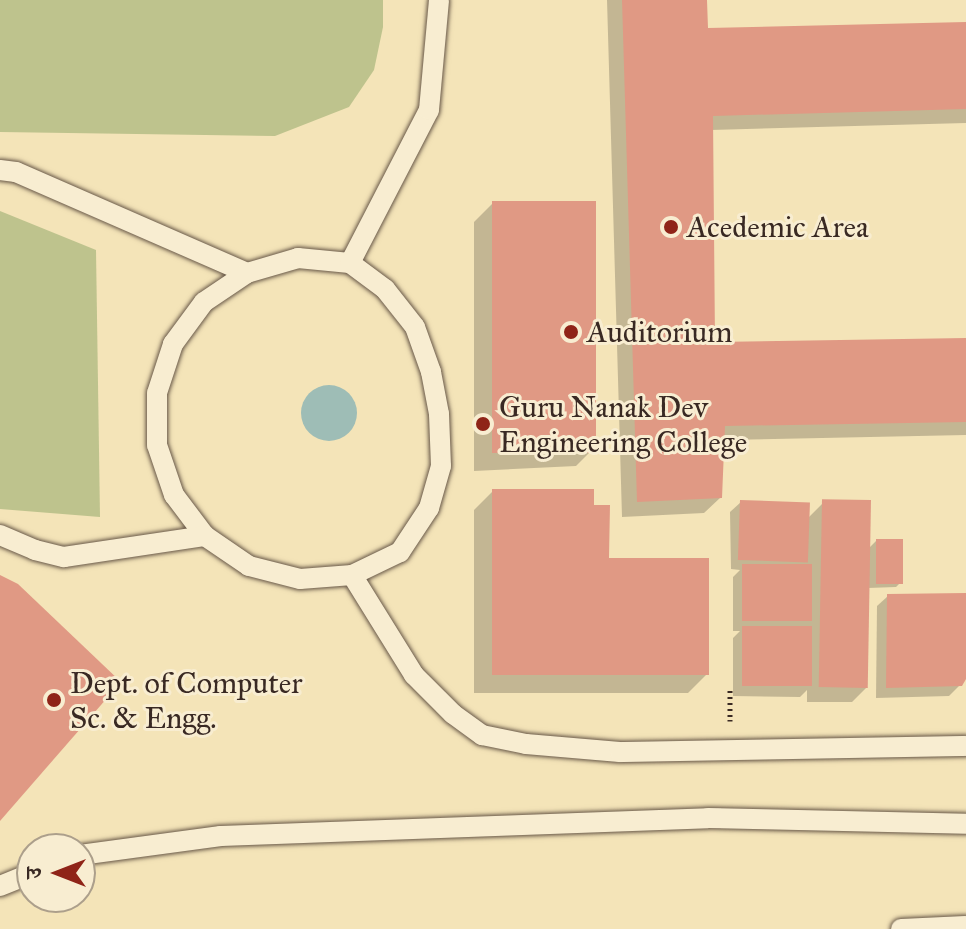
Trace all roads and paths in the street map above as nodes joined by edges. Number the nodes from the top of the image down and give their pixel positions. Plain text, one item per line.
1 (439, 0) edge
2 (0, 170) edge
3 (350, 263) junction
4 (247, 273) junction
5 (0, 535) edge
6 (205, 536) junction
7 (352, 575) junction
8 (966, 746) edge
9 (966, 824) edge
10 (96, 853) edge
11 (966, 926) edge
12 (901, 929) edge

1 - 3 lane
2 - 4 lane
3 - 4 lane
3 - 7 lane
4 - 6 lane
5 - 6 lane
6 - 7 lane
7 - 8 lane
9 - 10 lane
11 - 12 lane

